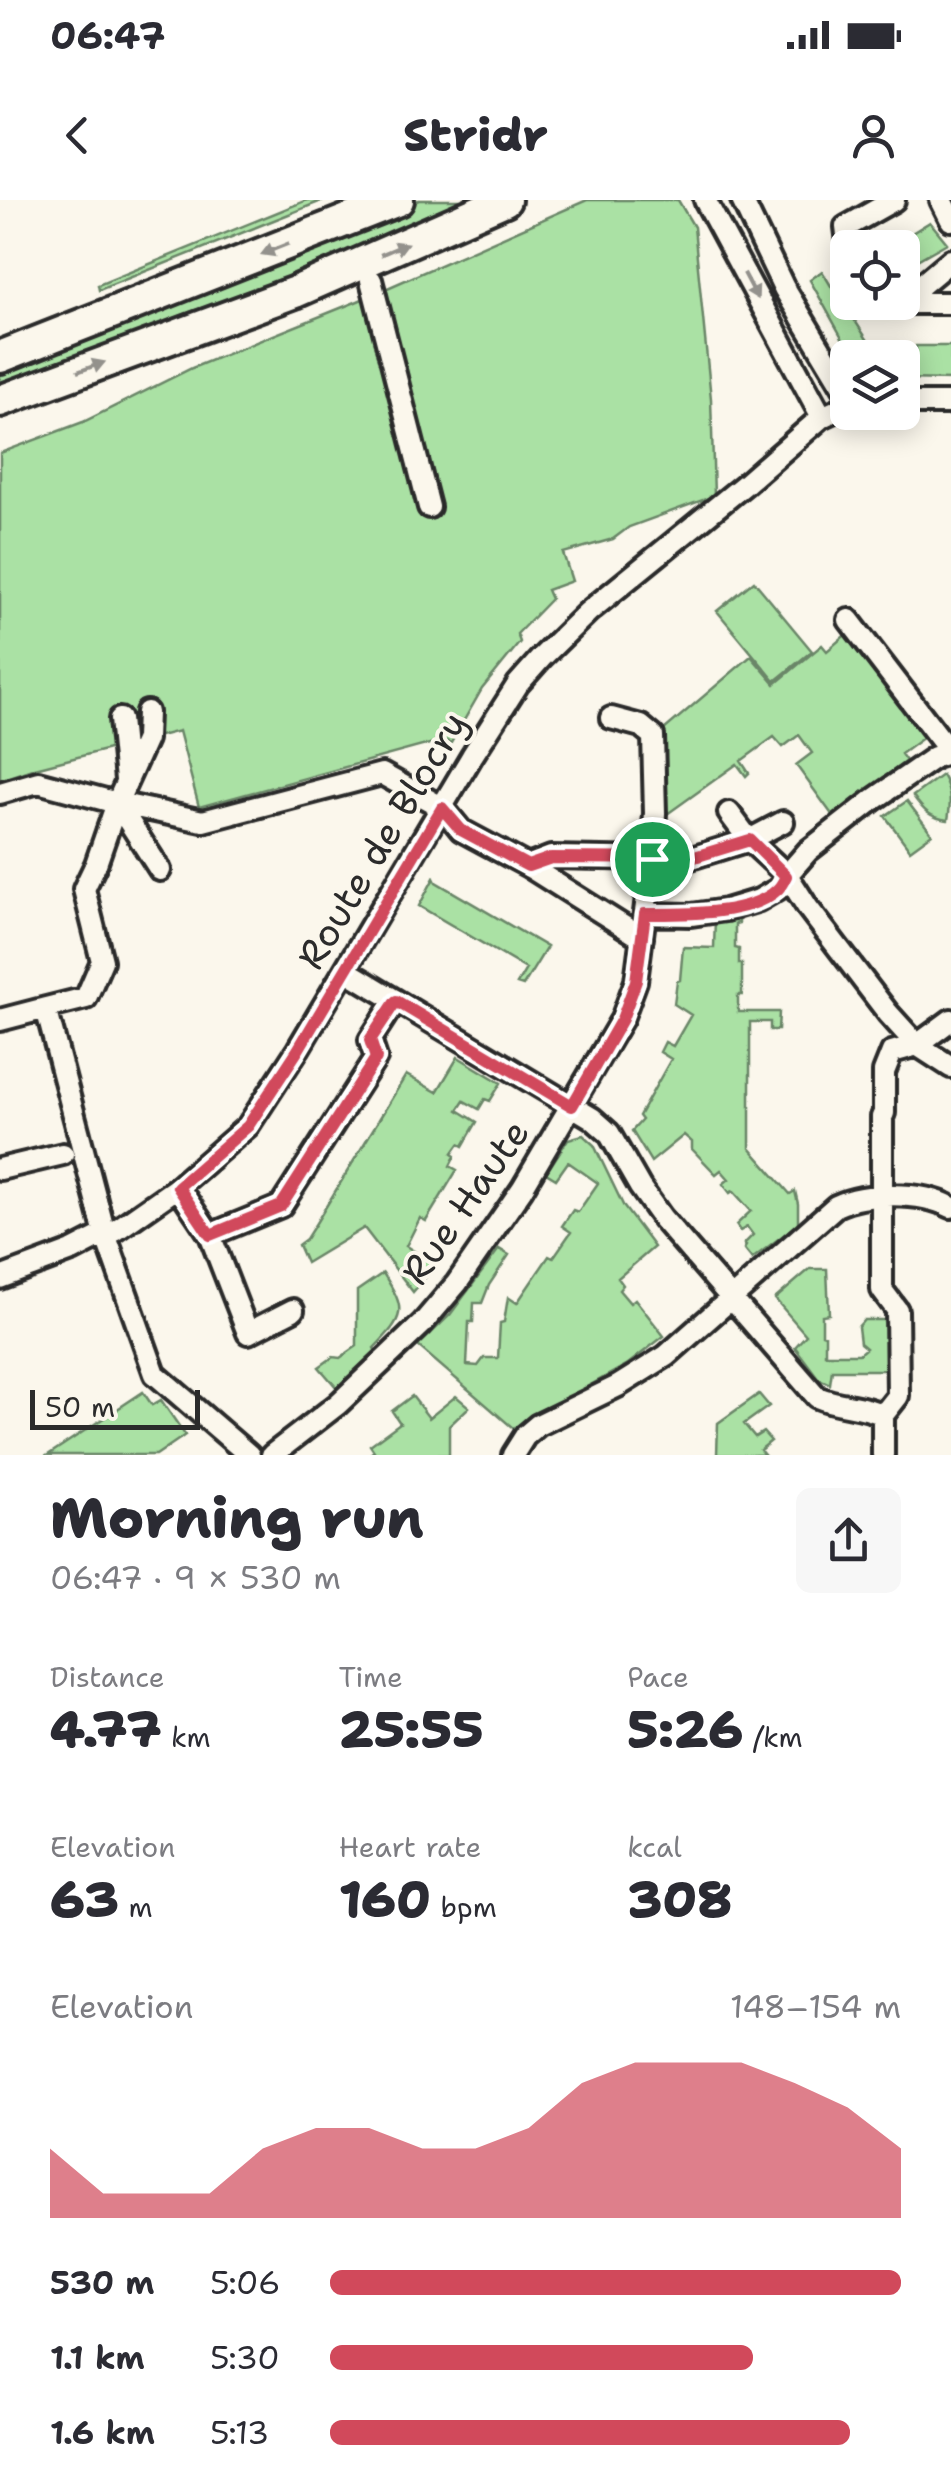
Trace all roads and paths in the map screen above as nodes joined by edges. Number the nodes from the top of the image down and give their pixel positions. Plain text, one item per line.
1 (398, 200) edge
2 (505, 200) edge
3 (705, 200) edge
4 (742, 200) edge
5 (894, 200) edge
6 (941, 200) edge
7 (951, 220) edge
8 (846, 230) edge
9 (951, 260) edge
10 (371, 280) dead end
11 (920, 286) edge
12 (920, 302) edge
13 (951, 303) edge
14 (0, 357) edge
15 (830, 365) edge
16 (0, 401) edge
17 (920, 403) edge
18 (951, 404) edge
19 (830, 413) edge
20 (822, 417) junction
21 (429, 507) dead end
22 (849, 620) dead end
23 (147, 712) dead end
24 (611, 718) dead end
25 (120, 719) dead end
26 (951, 753) edge
27 (126, 782) junction
28 (0, 792) edge
29 (117, 803) junction
30 (442, 808) junction
31 (729, 812) dead end
32 (784, 822) dead end
33 (750, 840) junction
34 (652, 859) junction
35 (528, 866) junction
36 (160, 870) dead end
37 (786, 876) junction
38 (645, 914) junction
39 (642, 938) junction
40 (345, 970) junction
41 (396, 1001) junction
42 (46, 1008) junction
43 (0, 1020) edge
44 (951, 1020) edge
45 (917, 1044) junction
46 (951, 1044) edge
47 (951, 1067) edge
48 (572, 1106) junction
49 (63, 1154) dead end
50 (0, 1170) edge
51 (178, 1187) junction
52 (883, 1196) junction
53 (951, 1207) edge
54 (104, 1234) junction
55 (210, 1235) junction
56 (0, 1278) edge
57 (730, 1297) junction
58 (293, 1310) dead end
59 (883, 1415) junction
60 (249, 1455) edge
61 (272, 1455) edge
62 (513, 1455) edge
63 (883, 1455) edge

1 -> 14 main road
16 -> 2 main road
3 -> 20 street
4 - 15 street
5 - 8 street
6 - 7 street
9 - 11 street
10 - 21 street
12 - 13 street
17 - 18 street
19 - 20 street, Route de Blocry
20 - 30 street, Route de Blocry
22 - 26 street
23 - 27 street
24 - 34 street, Rue Haute
25 - 27 street
26 - 37 street
27 - 29 street
28 - 29 street
29 - 30 street
29 - 36 street
29 - 42 street
30 - 35 street
30 - 40 street, Route de Blocry
31 - 33 street
32 - 33 street
33 - 34 street
33 - 37 street
34 - 35 street
34 - 38 street, Rue Haute
35 - 39 street
37 - 38 street
37 - 45 street
38 - 39 street, Rue Haute
39 - 48 street, Rue Haute
40 - 41 street
40 - 51 street, Route de Blocry
41 - 48 street
41 - 55 street
42 - 43 street
42 - 54 street
44 - 45 street
45 - 46 street
45 - 47 street
45 - 52 street
48 - 57 street
48 - 61 street, Rue Haute
49 - 50 street
51 - 54 street, Route de Blocry
51 - 55 street
52 - 53 street
52 - 57 street
52 - 59 street
54 - 56 street, Route de Blocry
54 - 60 street
55 - 58 street
57 - 59 street
57 - 62 street
59 - 63 street

